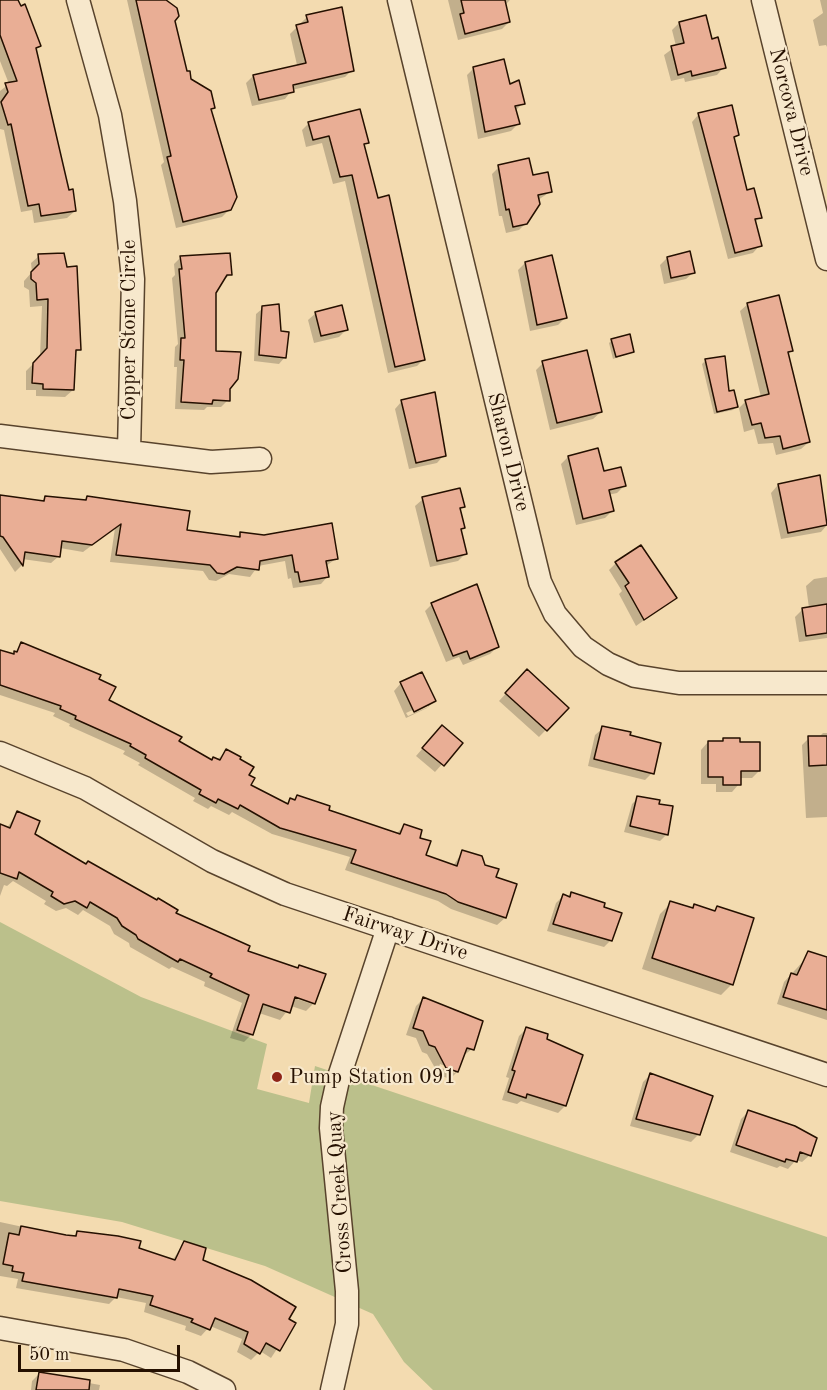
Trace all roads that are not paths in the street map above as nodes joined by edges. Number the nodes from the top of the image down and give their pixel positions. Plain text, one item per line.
1 (78, 0) edge
2 (399, 0) edge
3 (763, 0) edge
4 (827, 259) edge
5 (0, 436) edge
6 (129, 451) junction
7 (260, 459) dead end
8 (827, 683) edge
9 (0, 753) edge
10 (388, 928) junction
11 (827, 1074) edge
12 (0, 1328) edge
13 (224, 1390) edge
14 (332, 1390) edge

1 - 6 street, Copper Stone Circle
2 - 8 street, Sharon Drive
3 - 4 street, Norcova Drive
5 - 6 street, Copper Stone Circle
6 - 7 street, Copper Stone Circle
9 - 10 street, Fairway Drive
10 - 11 street, Fairway Drive
10 - 14 street, Cross Creek Quay
12 - 13 street

